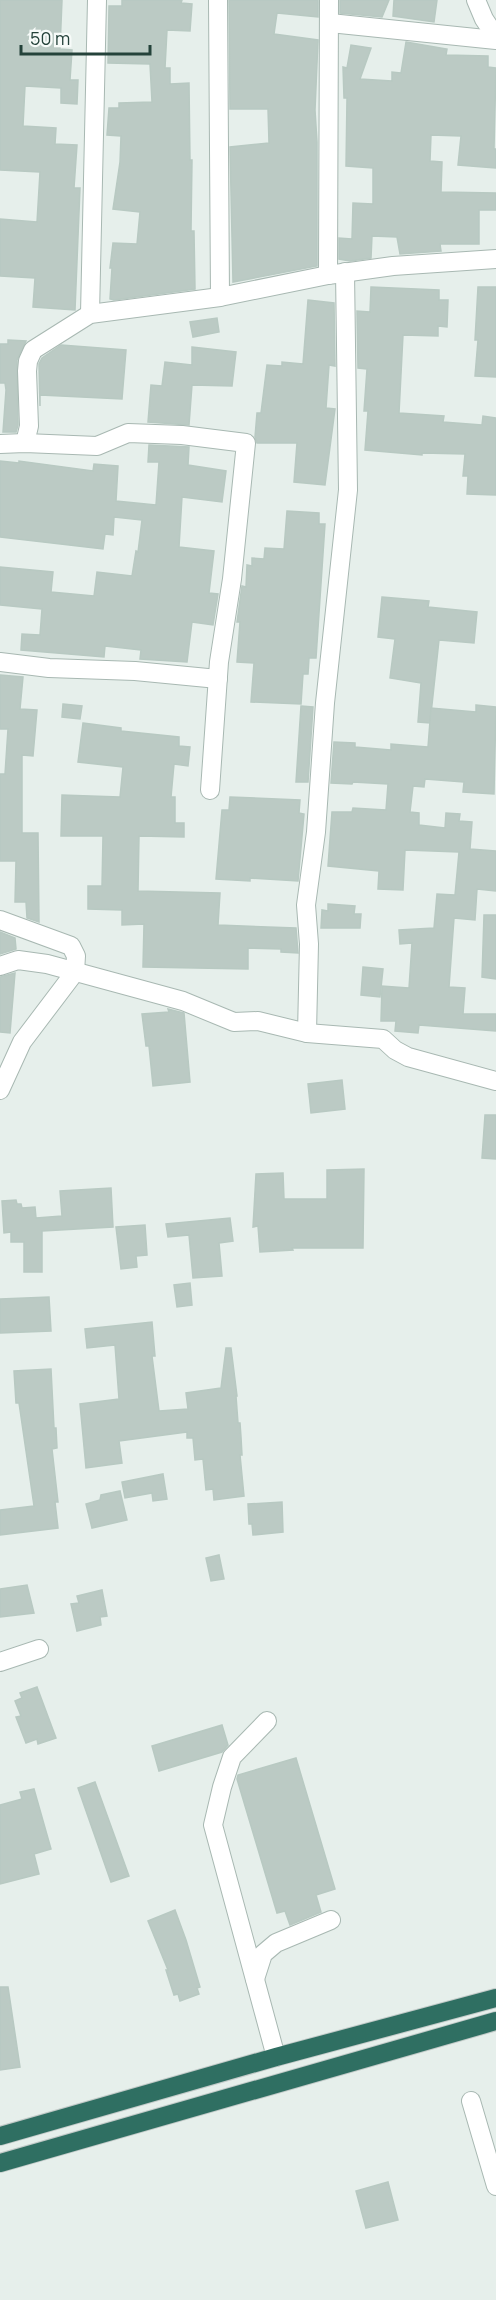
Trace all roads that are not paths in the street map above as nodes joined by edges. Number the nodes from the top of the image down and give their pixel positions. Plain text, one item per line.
1 (97, 0) edge
2 (218, 0) edge
3 (329, 0) edge
4 (476, 0) edge
5 (330, 23) junction
6 (496, 39) edge
7 (496, 260) edge
8 (337, 274) junction
9 (220, 297) junction
10 (90, 314) junction
11 (25, 443) junction
12 (0, 444) edge
13 (0, 662) edge
14 (218, 679) junction
15 (210, 790) dead end
16 (0, 920) edge
17 (0, 966) edge
18 (75, 972) junction
19 (307, 1033) junction
20 (496, 1081) edge
21 (0, 1090) edge
22 (39, 1649) dead end
23 (0, 1662) edge
24 (267, 1721) dead end
25 (331, 1920) dead end
26 (255, 1981) junction
27 (496, 1998) edge
28 (496, 2021) edge
29 (276, 2057) junction
30 (471, 2101) dead end
31 (0, 2136) edge
32 (0, 2163) edge
33 (496, 2186) edge

1 - 10 street
2 - 9 street
3 - 5 street
4 - 6 street
5 - 6 street
5 - 8 street
7 - 8 street
8 - 9 street
8 - 19 street
9 - 10 street
10 - 11 street
11 - 12 street
11 - 14 street
13 - 14 street
14 - 15 street
16 - 18 street
17 - 18 street
18 - 19 street
18 - 21 street
19 - 20 street
22 - 23 street
24 - 26 street
25 - 26 street
26 - 29 street
27 - 29 highway
28 - 32 highway
29 - 31 highway
30 - 33 street

